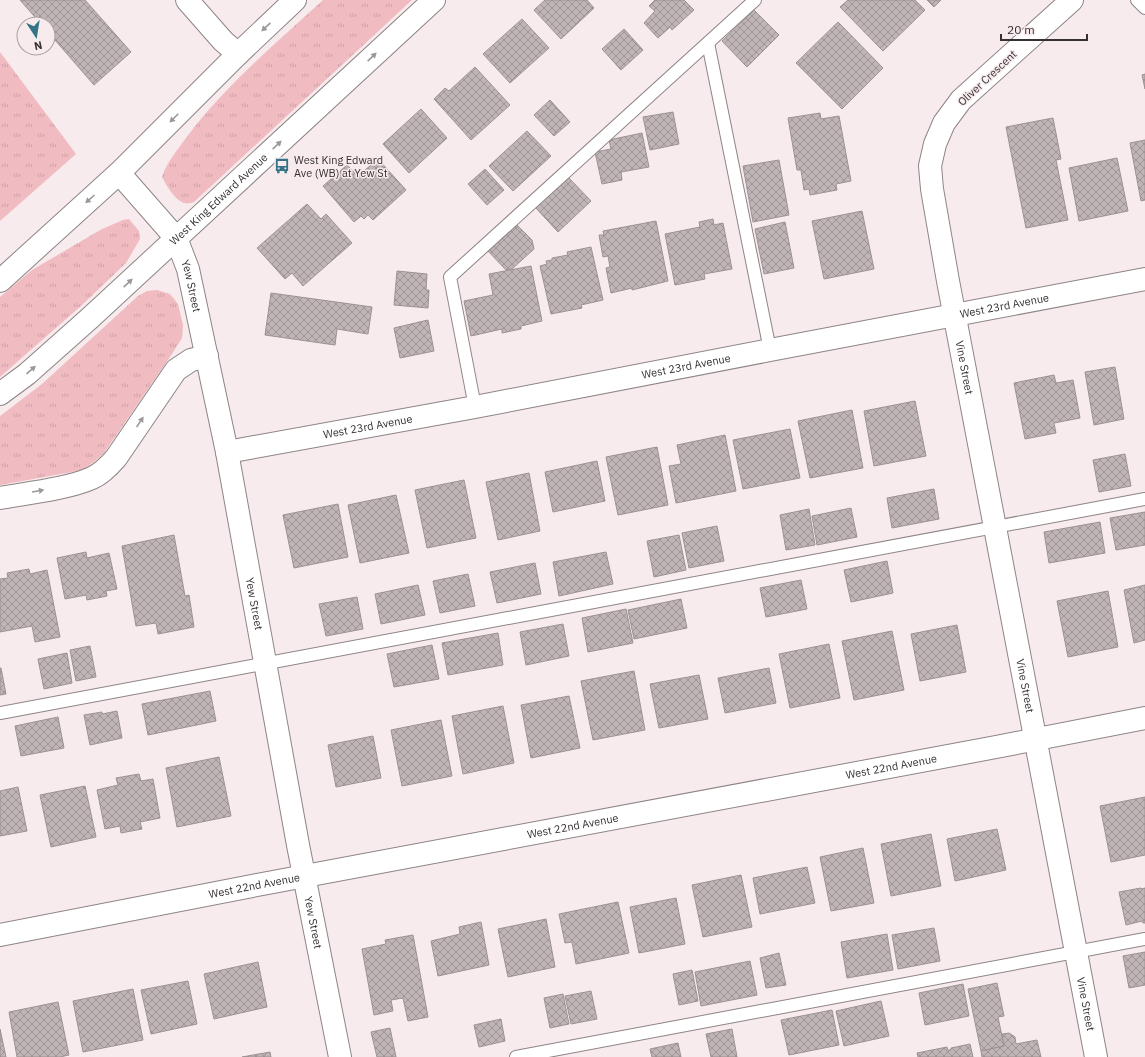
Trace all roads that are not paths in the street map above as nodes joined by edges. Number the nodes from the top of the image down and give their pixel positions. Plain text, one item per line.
1 (188, 0) edge
2 (295, 0) edge
3 (434, 0) edge
4 (755, 0) edge
5 (1072, 0) edge
6 (1137, 0) edge
7 (1145, 8) edge
8 (708, 43) junction
9 (238, 54) junction
10 (119, 173) junction
11 (176, 238) junction
12 (1145, 279) edge
13 (0, 281) edge
14 (955, 315) junction
15 (770, 350) junction
16 (207, 356) junction
17 (0, 394) edge
18 (475, 407) junction
19 (227, 452) junction
20 (0, 498) edge
21 (1145, 499) edge
22 (996, 527) junction
23 (266, 664) junction
24 (0, 713) edge
25 (1145, 718) edge
26 (1036, 739) junction
27 (304, 876) junction
28 (0, 935) edge
29 (1145, 939) edge
30 (1076, 952) junction
31 (340, 1057) edge
32 (516, 1057) edge
33 (1096, 1057) edge

1 - 9 street
2 -> 9 street
11 -> 3 street, West King Edward Avenue
4 - 8 lane
5 - 14 street, Oliver Crescent
6 - 7 lane
8 - 15 lane
8 - 18 lane
9 -> 10 street
10 - 11 street, Yew Street
10 -> 13 street
11 - 16 street, Yew Street
17 -> 11 street, West King Edward Avenue
12 - 14 street, West 23rd Avenue
14 - 15 street, West 23rd Avenue
14 - 22 street, Vine Street
15 - 18 street, West 23rd Avenue
16 - 19 street, Yew Street
20 -> 16 street
18 - 19 street, West 23rd Avenue
19 - 23 street, Yew Street
21 - 22 lane
22 - 23 lane
22 - 26 street, Vine Street
23 - 24 lane
23 - 27 street, Yew Street
25 - 26 street, West 22nd Avenue
26 - 27 street, West 22nd Avenue
26 - 30 street, Vine Street
27 - 28 street, West 22nd Avenue
27 - 31 street, Yew Street
29 - 30 lane
30 - 32 lane
30 - 33 street, Vine Street

